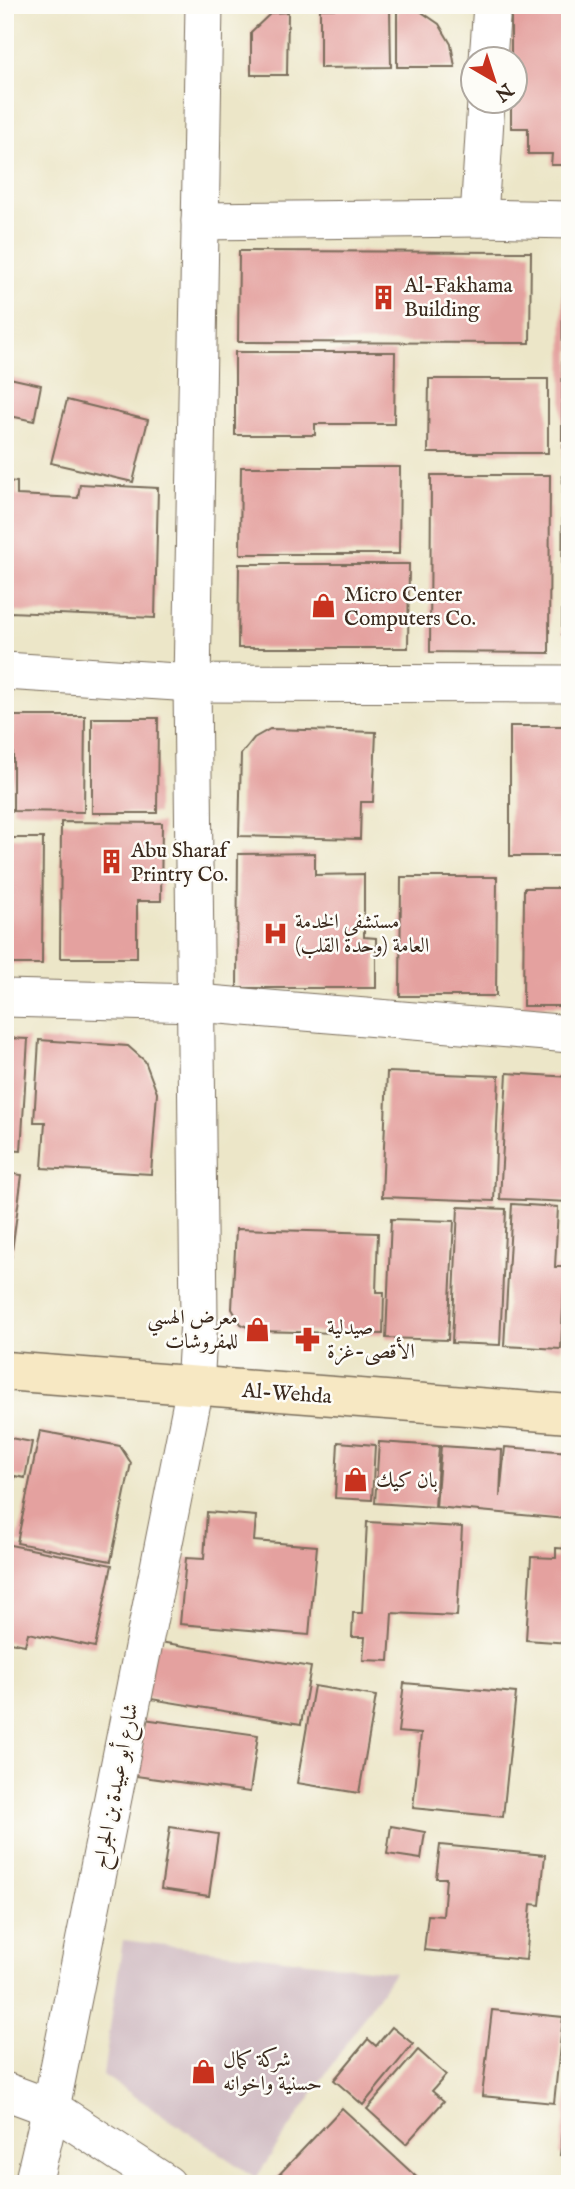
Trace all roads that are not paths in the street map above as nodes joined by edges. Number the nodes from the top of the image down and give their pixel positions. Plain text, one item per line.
1 (204, 5) edge
2 (492, 5) edge
3 (489, 46) edge
4 (485, 116) edge
5 (480, 218) junction
6 (570, 220) edge
7 (200, 221) junction
8 (5, 671) edge
9 (192, 682) junction
10 (570, 684) edge
11 (5, 998) edge
12 (197, 1003) junction
13 (570, 1034) edge
14 (5, 1371) edge
15 (195, 1387) junction
16 (570, 1414) edge
17 (5, 2091) edge
18 (51, 2109) junction
19 (33, 2184) edge
20 (167, 2184) edge

1 - 7 street, شارع أبو عبيدة بن الجراح
2 - 3 street
4 - 5 street
5 - 6 street
5 - 7 street
7 - 9 street, شارع أبو عبيدة بن الجراح
8 - 9 street
9 - 10 street
9 - 12 street, شارع أبو عبيدة بن الجراح
11 - 12 street
12 - 13 street
12 - 15 street, شارع أبو عبيدة بن الجراح
14 - 15 main road, Al-Wehda
15 - 16 main road, Al-Wehda
15 - 18 street, شارع أبو عبيدة بن الجراح
17 - 18 street
18 - 19 street, شارع أبو عبيدة بن الجراح
18 - 20 street

